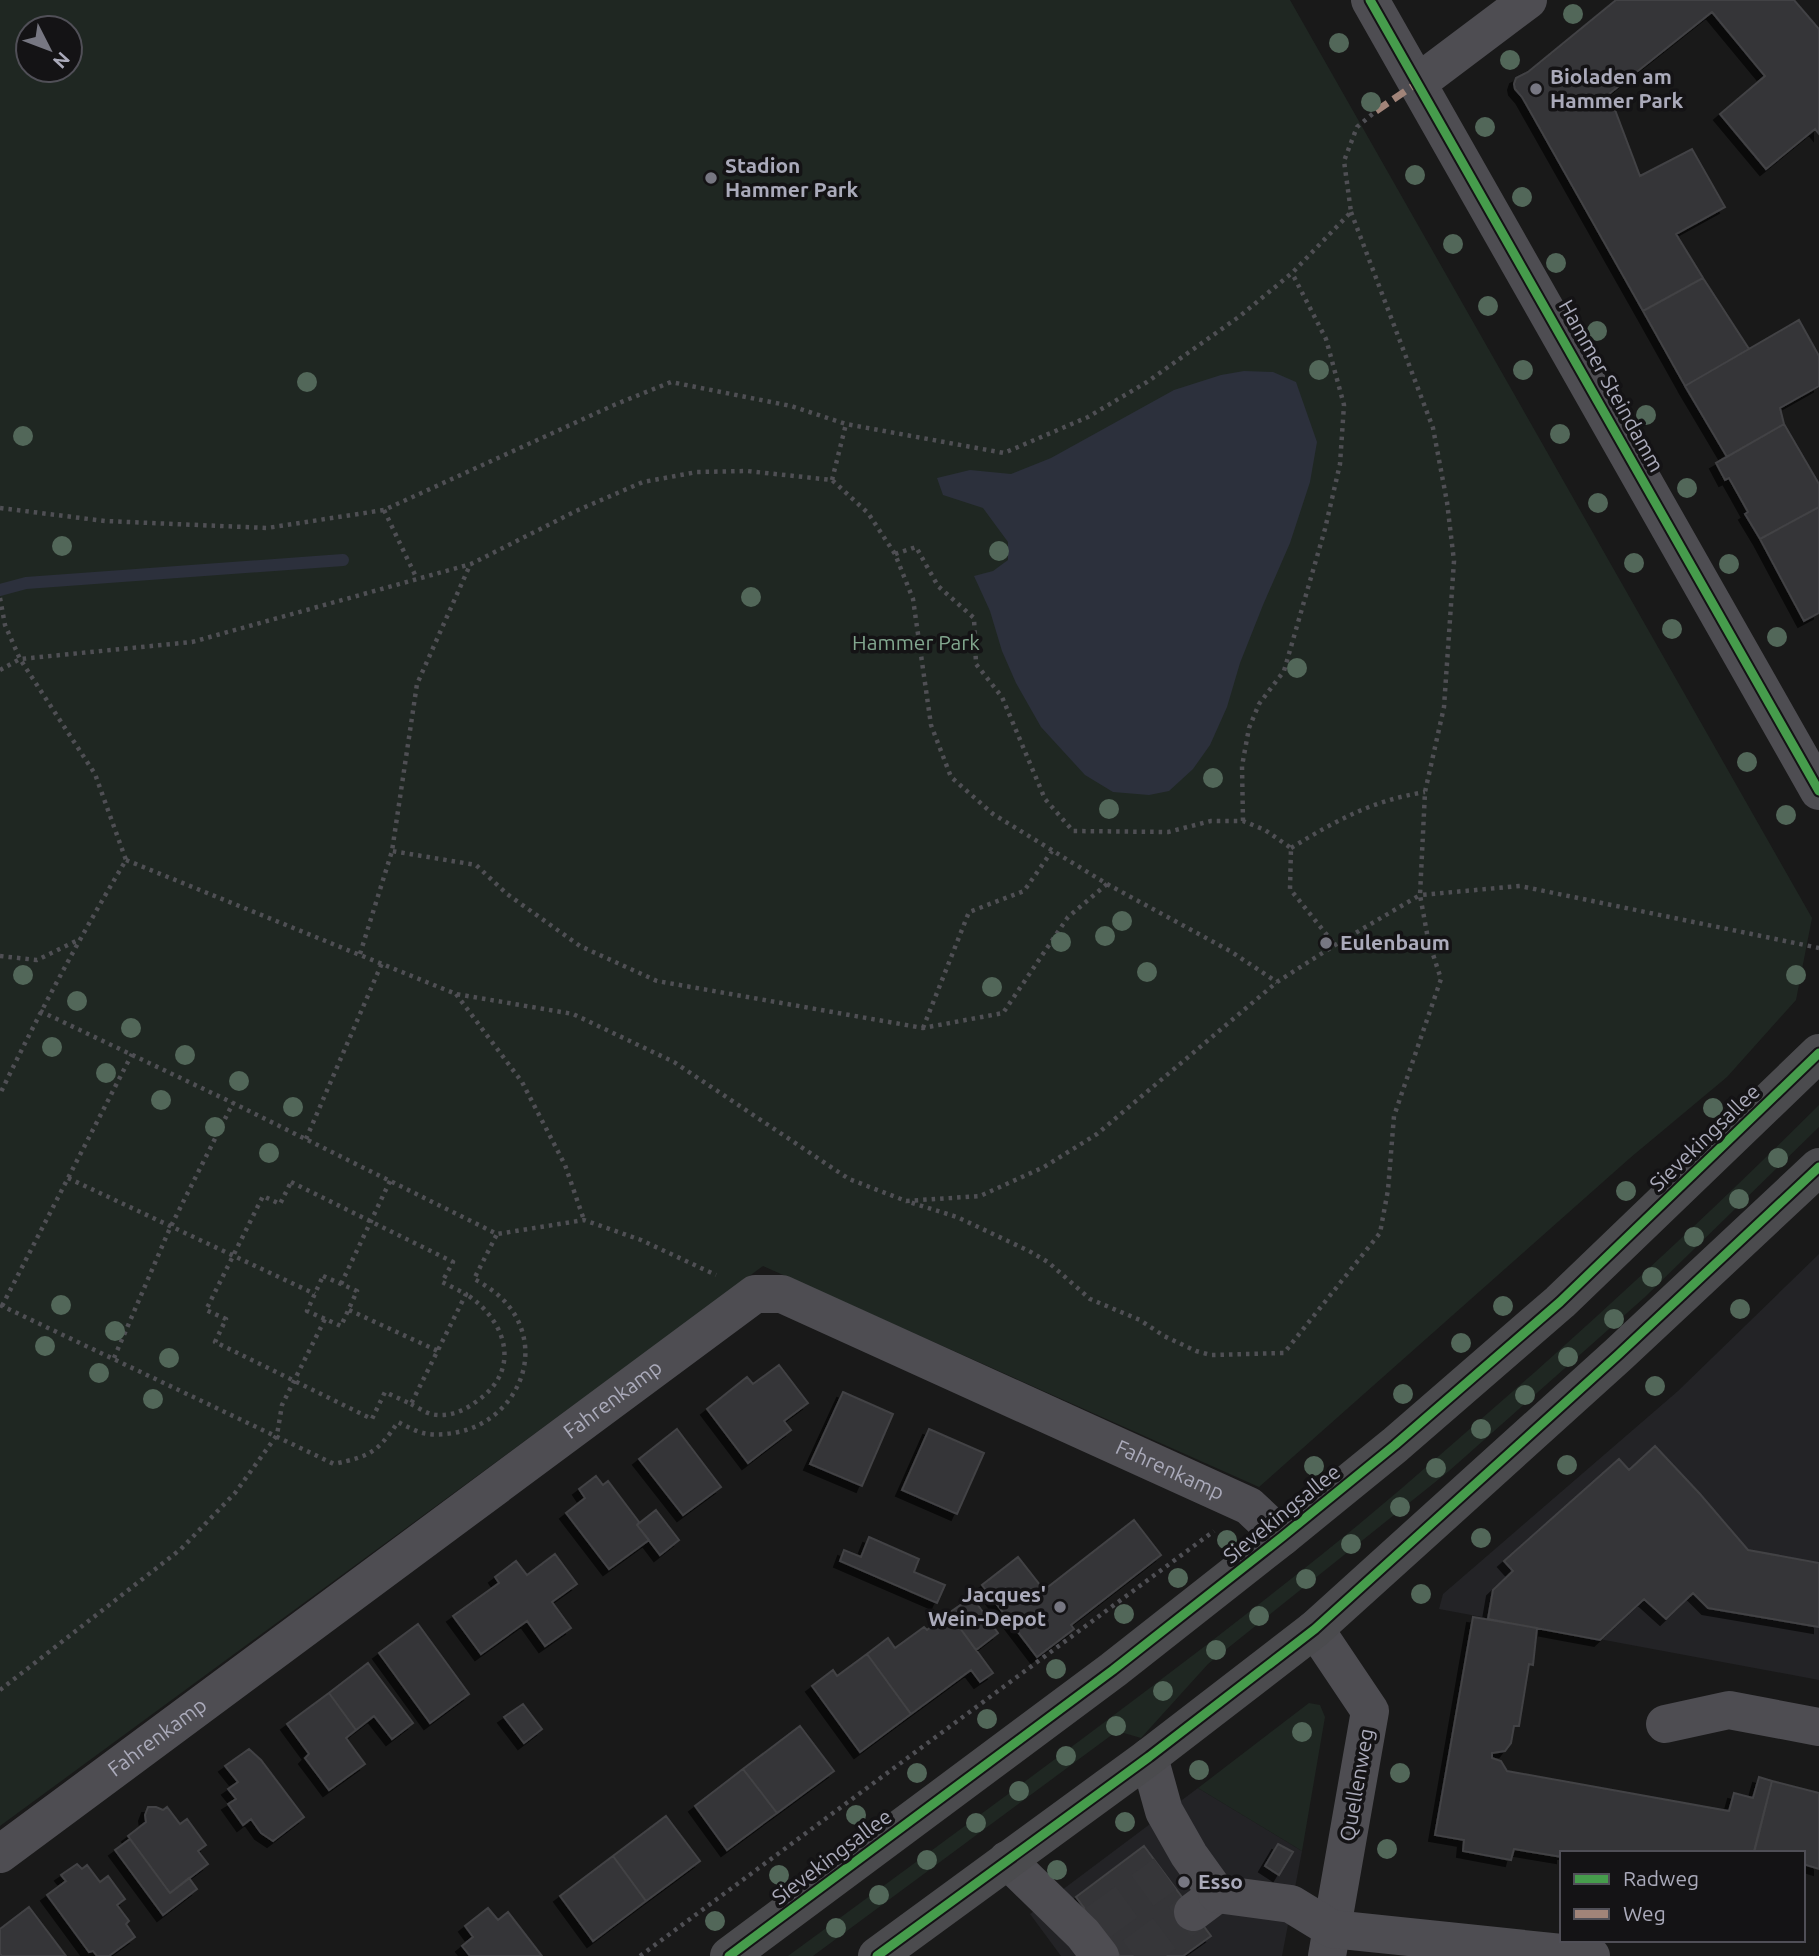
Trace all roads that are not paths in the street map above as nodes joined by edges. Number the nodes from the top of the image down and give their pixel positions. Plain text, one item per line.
1 (1370, 0) edge
2 (1528, 0) edge
3 (1419, 82) junction
4 (1819, 791) edge
5 (1819, 1053) edge
6 (1819, 1167) edge
7 (1282, 1538) junction
8 (1315, 1629) junction
9 (1665, 1724) dead end
10 (1819, 1727) edge
11 (1149, 1757) junction
12 (0, 1854) edge
13 (1007, 1860) junction
14 (1093, 1938) edge
15 (1330, 1942) edge
16 (729, 1956) edge
17 (877, 1956) edge
18 (1591, 1956) edge

1 - 3 street, Hammer Steindamm
2 - 3 street
3 - 4 street, Hammer Steindamm
5 - 7 main road, Sievekingsallee
6 - 8 main road
7 - 12 street, Fahrenkamp
7 - 16 main road, Sievekingsallee
8 - 11 main road
8 - 15 street, Quellenweg
9 - 10 street
11 - 13 main road
11 - 15 street
13 - 14 street
13 - 17 main road
15 - 18 street

